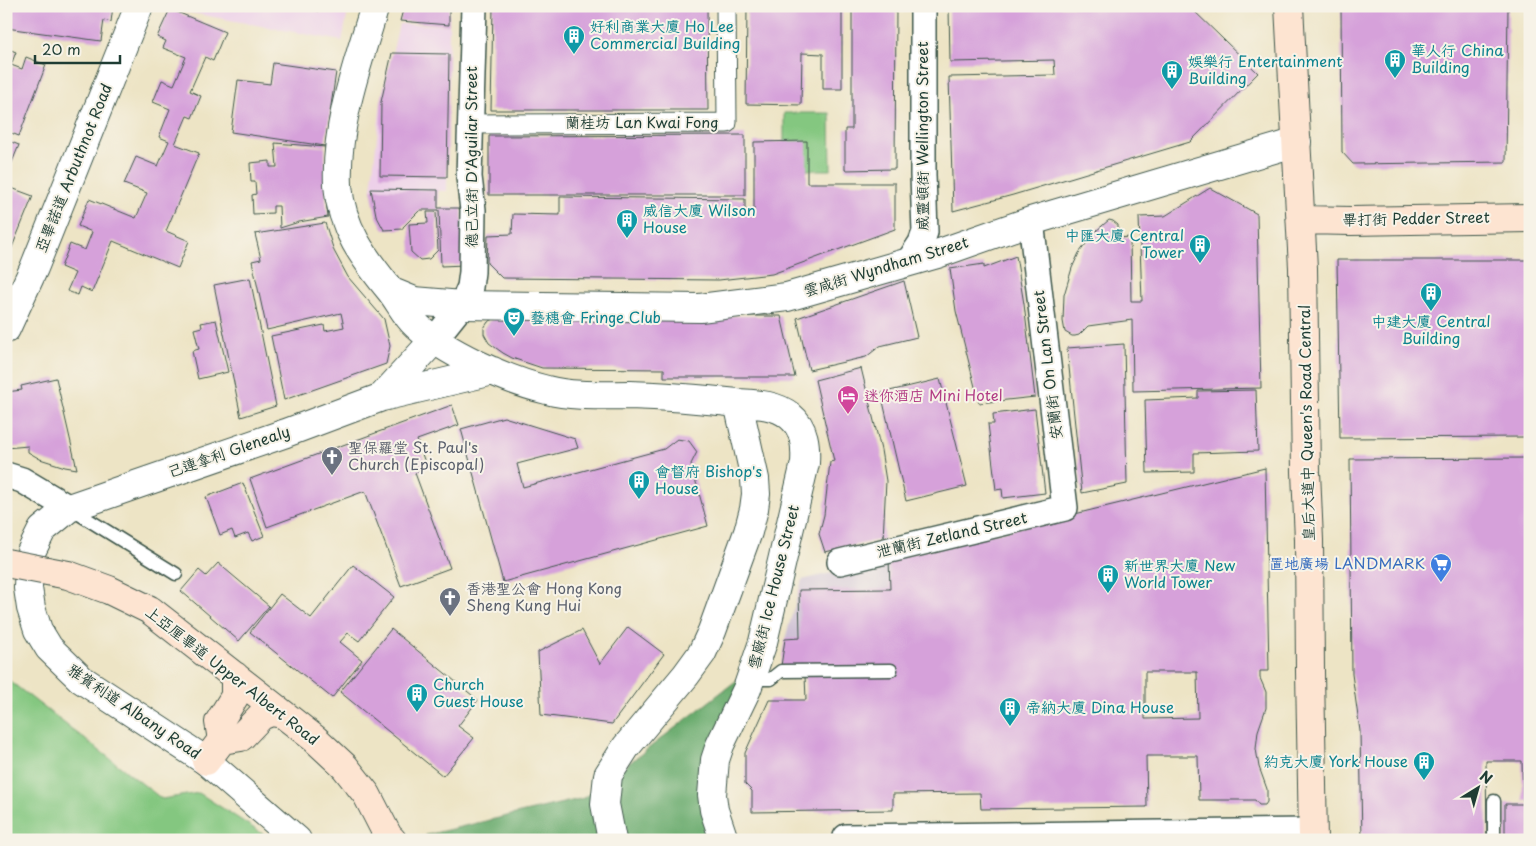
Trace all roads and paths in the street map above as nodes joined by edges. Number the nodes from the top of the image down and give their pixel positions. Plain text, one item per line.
1 (139, 6) edge
2 (375, 6) edge
3 (474, 6) edge
4 (726, 6) edge
5 (923, 6) edge
6 (1289, 6) edge
7 (471, 124) junction
8 (1297, 142) junction
9 (1530, 218) edge
10 (1302, 220) junction
11 (1031, 221) junction
12 (909, 261) junction
13 (392, 292) junction
14 (462, 306) junction
15 (6, 329) edge
16 (434, 340) junction
17 (494, 371) junction
18 (382, 397) junction
19 (738, 403) junction
20 (6, 475) edge
21 (69, 508) junction
22 (1064, 508) joint
23 (840, 562) dead end
24 (6, 563) edge
25 (176, 574) dead end
26 (891, 670) dead end
27 (234, 676) junction
28 (751, 679) junction
29 (283, 714) junction
30 (214, 751) junction
31 (1494, 801) dead end
32 (1313, 836) edge
33 (846, 837) dead end
34 (389, 838) edge
35 (297, 840) edge
36 (612, 840) edge
37 (724, 840) edge
38 (1494, 840) edge

1 - 15 street, 亞畢諾道 Arbuthnot Road
2 - 13 street, 雲咸街 Wyndham Street
3 - 7 street, 德己立街 D'Aguilar Street
4 - 7 street, 蘭桂坊 Lan Kwai Fong
5 - 12 street, 威靈頓街 Wellington Street
6 - 8 main road, 皇后大道中 Queen's Road Central
7 - 14 street, 德己立街 D'Aguilar Street
8 - 10 main road, 皇后大道中 Queen's Road Central
8 - 11 street, 雲咸街 Wyndham Street
9 - 10 main road, 畢打街 Pedder Street
10 - 32 main road, 皇后大道中 Queen's Road Central
11 - 12 street, 雲咸街 Wyndham Street
11 - 22 street, 安蘭街 On Lan Street
12 - 14 street, 雲咸街 Wyndham Street
13 - 14 street, 雲咸街 Wyndham Street
13 - 16 street, 雲咸街 Wyndham Street
14 - 16 street
16 - 17 street, 雲咸街 Wyndham Street
16 - 18 street, 己連拿利 Glenealy
17 - 18 street
17 - 19 street, 雪廠街 Ice House Street
18 - 21 street, 己連拿利 Glenealy
19 - 28 street, 雪廠街 Ice House Street
19 - 36 street
20 - 21 street
21 - 25 lane
21 - 30 street, 雅賓利道 Albany Road
22 - 23 street, 泄蘭街 Zetland Street
24 - 27 main road, 上亞厘畢道 Upper Albert Road, bridge
26 - 28 lane
27 - 29 main road, 上亞厘畢道 Upper Albert Road
27 - 30 main road
28 - 37 street, 雪廠街 Ice House Street
29 - 30 main road
29 - 34 main road, 上亞厘畢道 Upper Albert Road
30 - 35 street, 雅賓利道 Albany Road
31 - 38 lane
32 - 33 street

